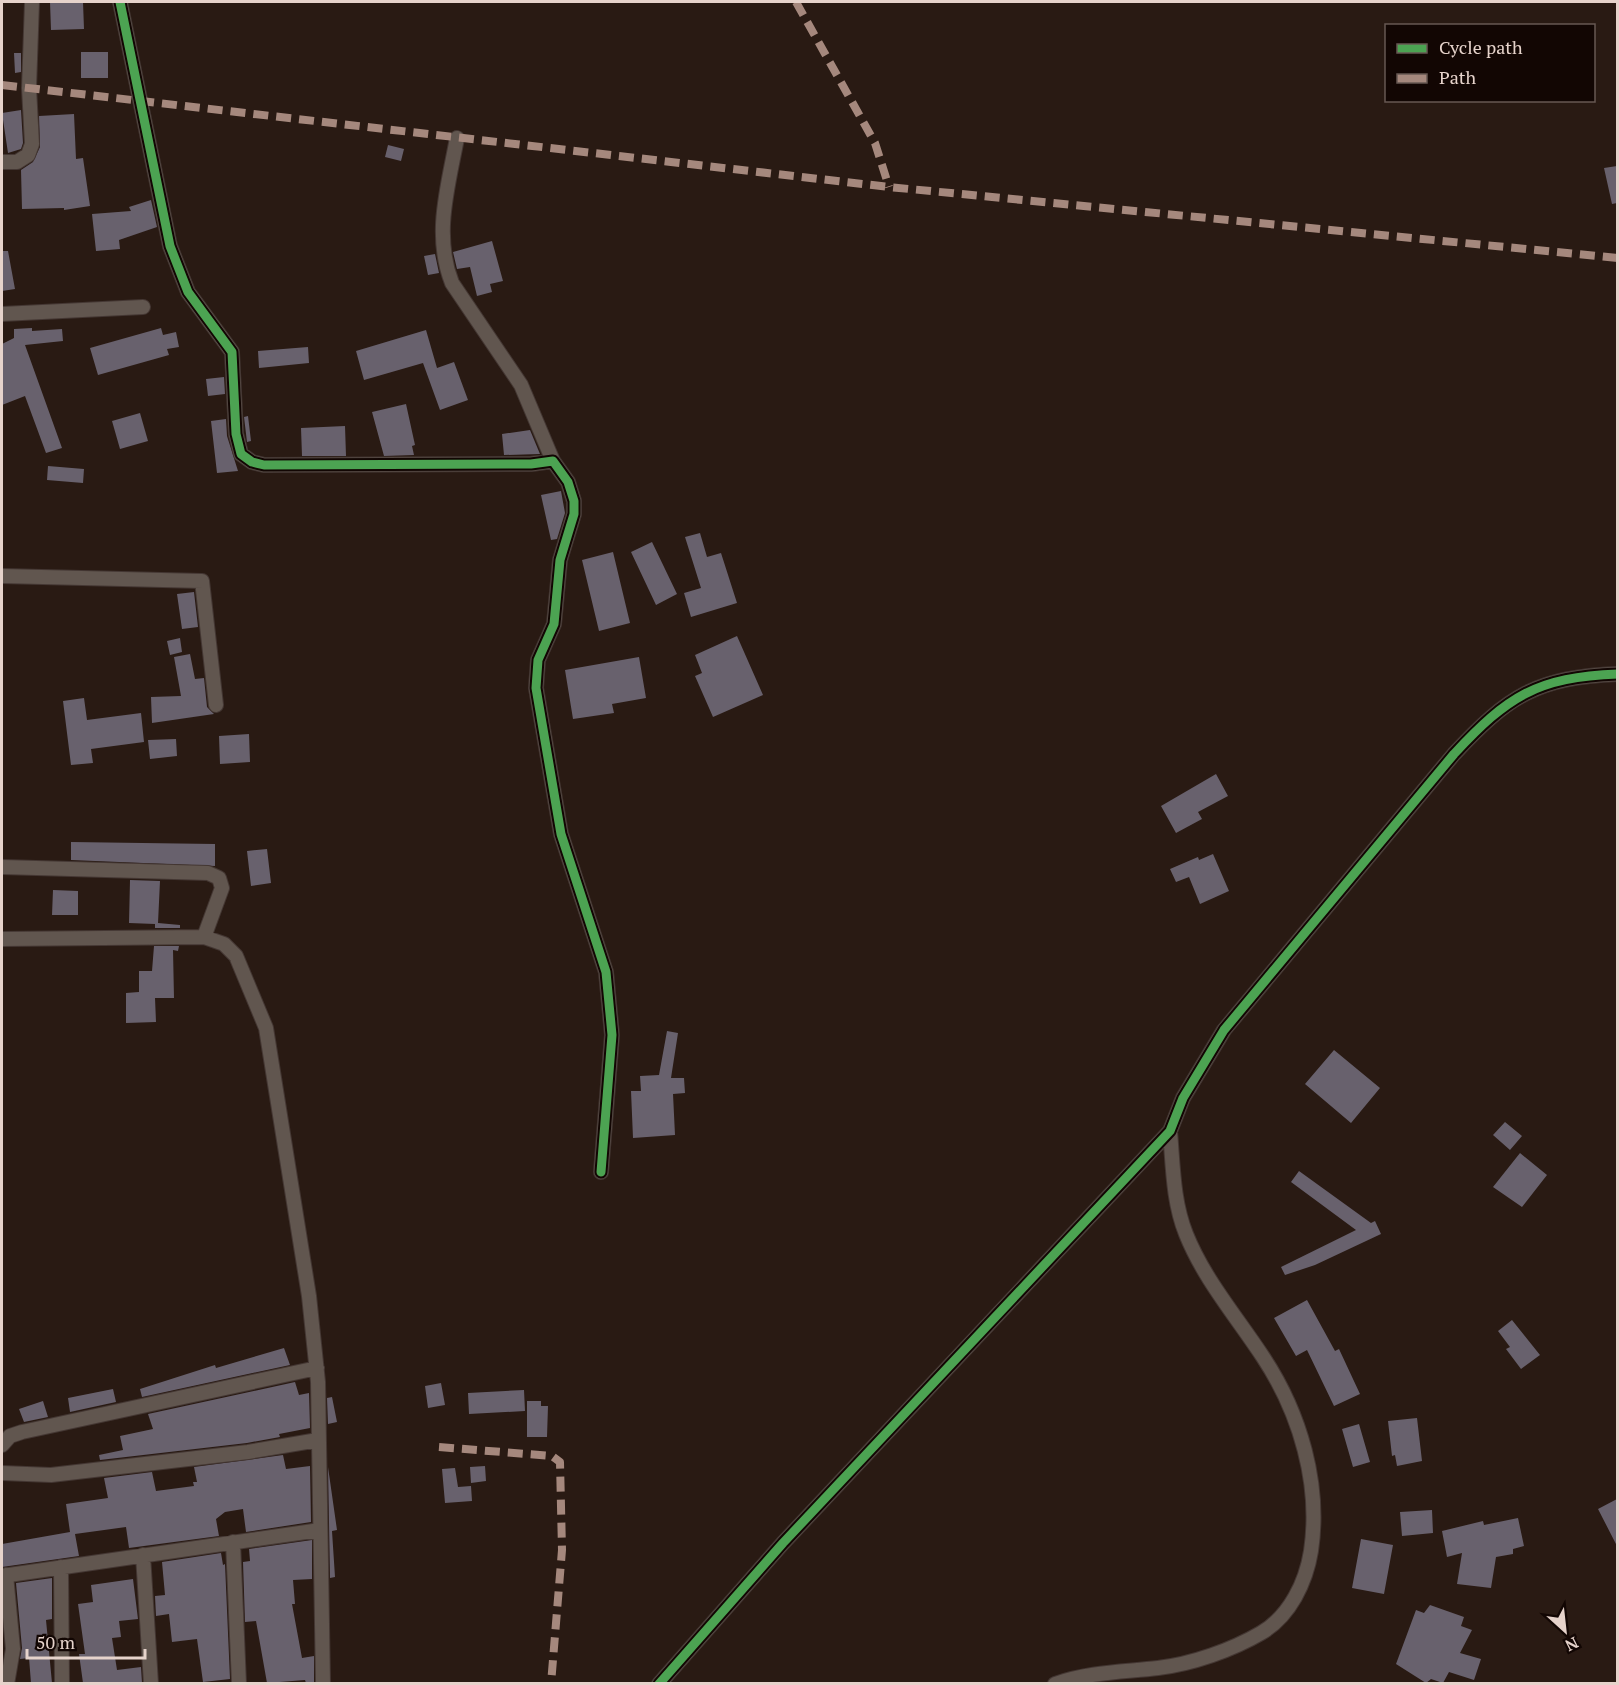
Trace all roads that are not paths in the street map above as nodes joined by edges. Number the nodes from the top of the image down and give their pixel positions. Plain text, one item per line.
1 (32, 2) edge
2 (120, 2) edge
3 (457, 138) dead end
4 (2, 162) edge
5 (143, 307) dead end
6 (2, 314) edge
7 (553, 461) junction
8 (2, 576) edge
9 (1617, 675) edge
10 (216, 705) dead end
11 (2, 867) edge
12 (204, 937) junction
13 (2, 939) edge
14 (1170, 1131) junction
15 (601, 1172) dead end
16 (317, 1368) junction
17 (318, 1440) junction
18 (2, 1445) edge
19 (2, 1473) edge
20 (320, 1530) junction
21 (233, 1542) junction
22 (142, 1555) junction
23 (61, 1567) junction
24 (4, 1575) edge
25 (7, 1683) edge
26 (62, 1683) edge
27 (151, 1683) edge
28 (239, 1683) edge
29 (323, 1683) edge
30 (659, 1683) edge
31 (1055, 1683) edge

1 - 4 street
2 - 7 street
3 - 7 street
5 - 6 street
7 - 15 street
8 - 10 street
9 - 14 street
11 - 12 street
12 - 13 street
12 - 16 street
14 - 30 street
14 - 31 street
16 - 17 street
16 - 18 street
17 - 19 street
17 - 20 street
20 - 21 street
20 - 29 street
21 - 22 street
21 - 28 street
22 - 23 street
22 - 27 street
23 - 24 street
23 - 26 street
24 - 25 street

